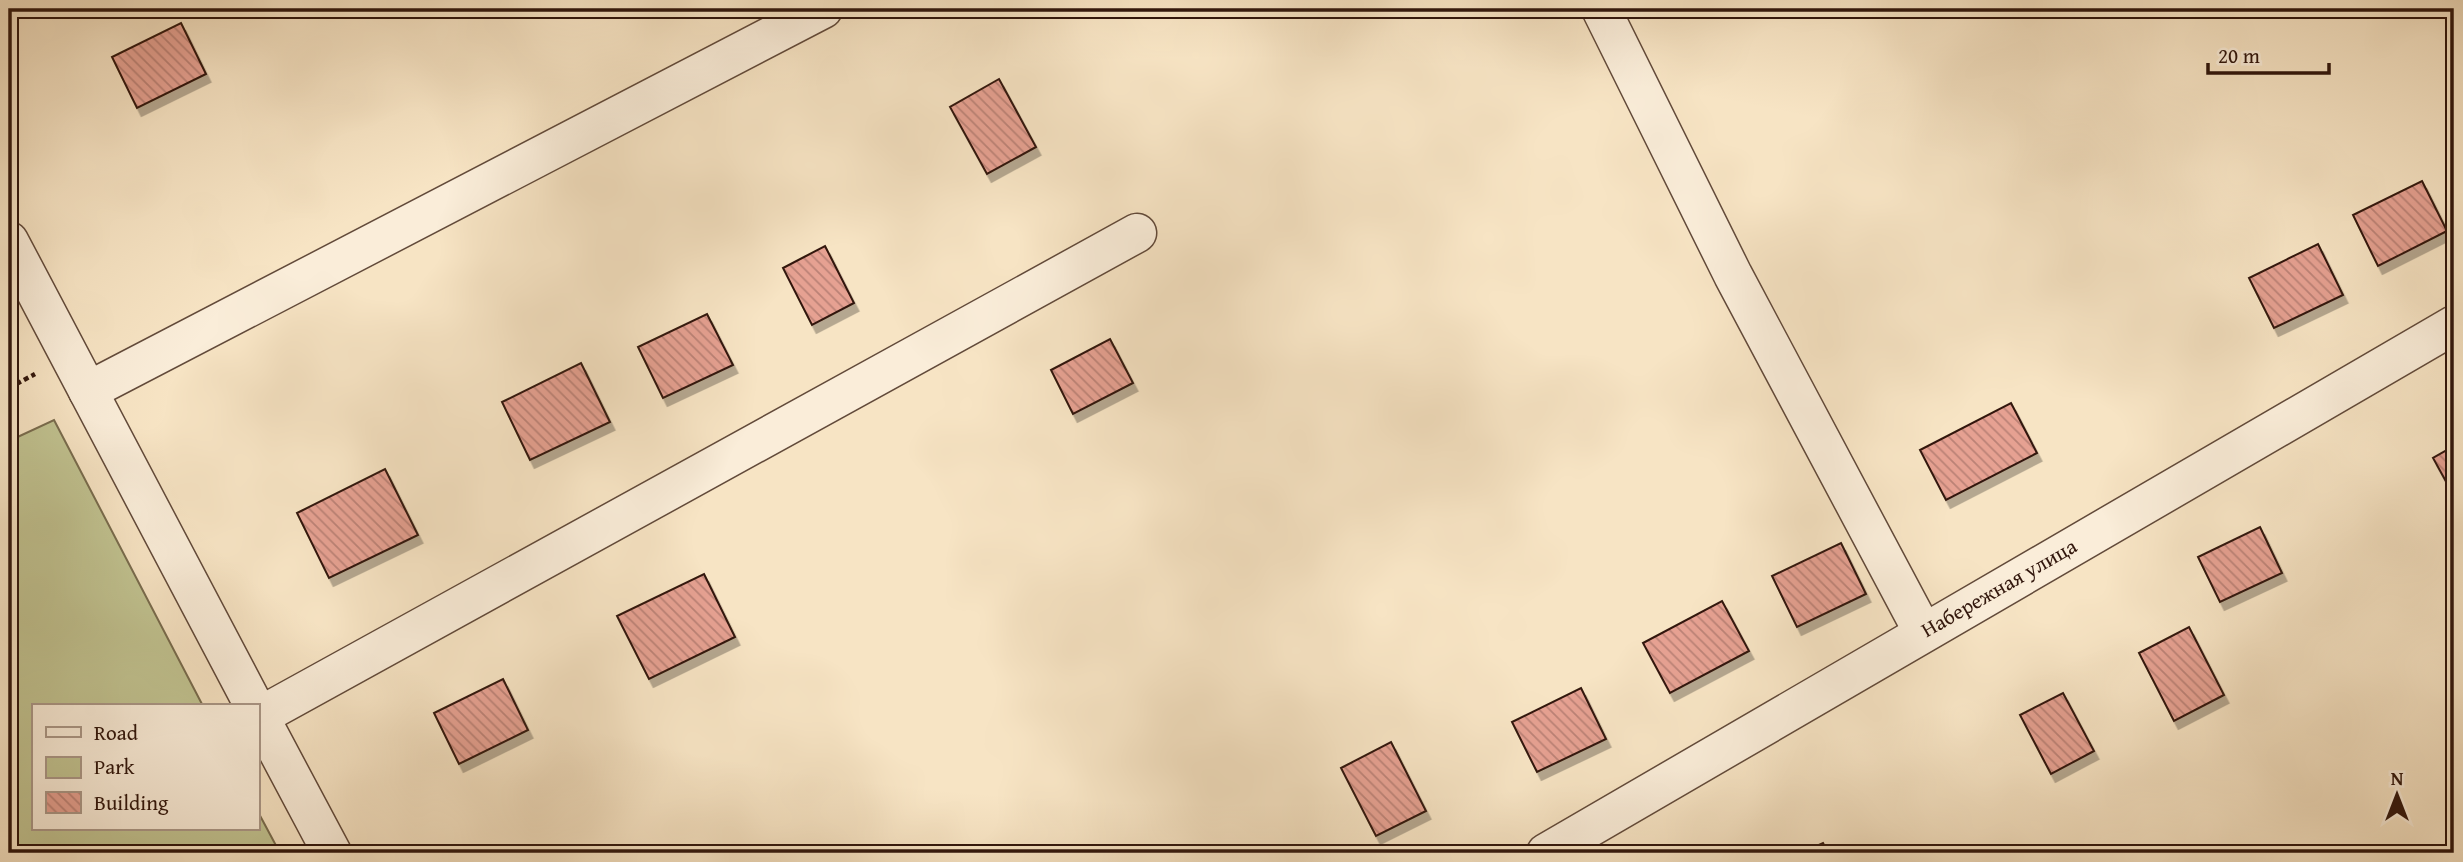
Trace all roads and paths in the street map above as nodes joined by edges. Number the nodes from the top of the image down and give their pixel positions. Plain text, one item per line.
1 (823, 9) edge
2 (1601, 9) edge
3 (1137, 233) dead end
4 (9, 241) edge
5 (2454, 325) edge
6 (88, 391) junction
7 (1923, 632) junction
8 (253, 704) edge
9 (259, 710) edge
10 (259, 715) edge
11 (332, 853) edge
12 (1546, 853) edge

1 - 6 street
2 - 7 street
3 - 9 street
4 - 6 street
5 - 7 street, Набережная улица
6 - 8 street
7 - 12 street, Набережная улица
10 - 11 street

